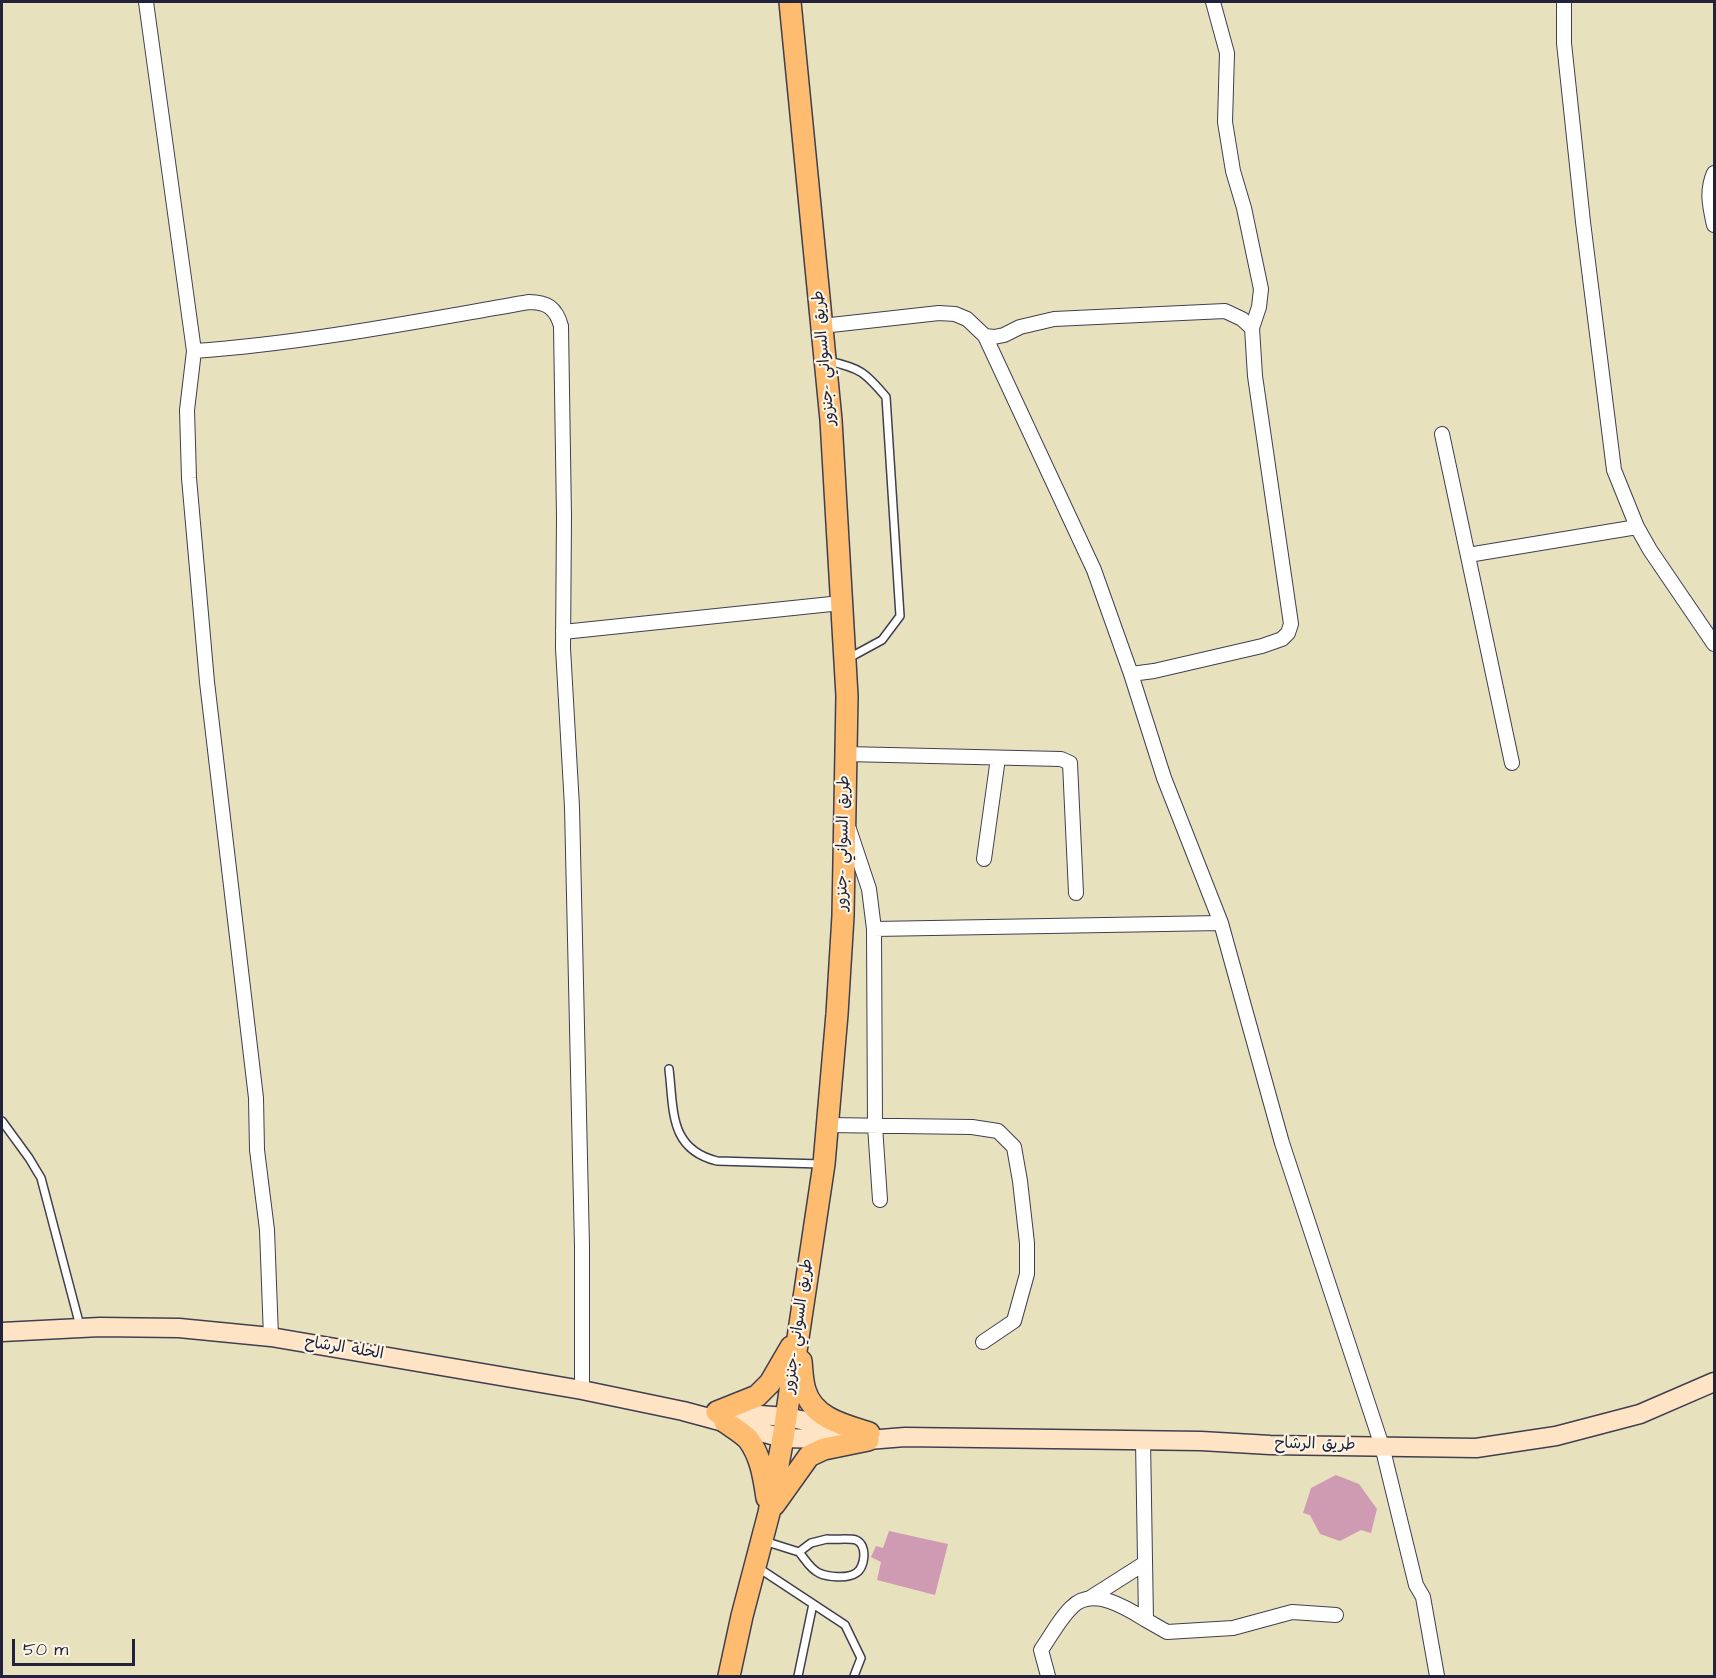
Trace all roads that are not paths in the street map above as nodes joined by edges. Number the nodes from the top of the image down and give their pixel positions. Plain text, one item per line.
1 (146, 2) edge
2 (790, 2) edge
3 (1213, 2) edge
4 (1564, 2) edge
5 (1714, 173) edge
6 (1714, 225) edge
7 (822, 326) junction
8 (1252, 328) junction
9 (985, 336) junction
10 (194, 351) junction
11 (825, 361) junction
12 (1442, 434) dead end
13 (1637, 527) junction
14 (1468, 555) junction
15 (842, 603) junction
16 (563, 632) junction
17 (1714, 644) edge
18 (845, 660) junction
19 (1131, 674) junction
20 (846, 754) junction
21 (998, 758) junction
22 (1512, 763) dead end
23 (844, 815) junction
24 (984, 860) dead end
25 (1076, 893) dead end
26 (1221, 923) junction
27 (874, 929) junction
28 (669, 1069) dead end
29 (2, 1121) edge
30 (827, 1125) junction
31 (875, 1126) junction
32 (824, 1164) junction
33 (880, 1200) dead end
34 (80, 1328) junction
35 (798, 1330) junction
36 (2, 1332) edge
37 (271, 1337) junction
38 (983, 1342) dead end
39 (1714, 1382) edge
40 (582, 1390) junction
41 (721, 1417) junction
42 (784, 1428) junction
43 (869, 1437) junction
44 (1143, 1440) junction
45 (1382, 1446) junction
46 (769, 1513) junction
47 (762, 1540) junction
48 (799, 1552) junction
49 (1145, 1563) junction
50 (755, 1565) junction
51 (1090, 1598) junction
52 (813, 1604) junction
53 (1336, 1615) dead end
54 (1146, 1620) junction
55 (729, 1677) edge
56 (798, 1677) edge
57 (854, 1677) edge
58 (1048, 1677) edge
59 (1437, 1677) edge

1 - 10 street
2 - 7 main road, طريق السواني -جنزور
3 - 8 street
4 - 13 street
5 - 6 street
7 - 9 street
7 - 11 main road, طريق السواني -جنزور
8 - 9 street
8 - 19 street
9 - 19 street
10 - 16 street
10 - 37 street
11 - 15 main road, طريق السواني -جنزور
11 - 18 lane
12 - 14 street
13 - 14 street
13 - 17 street
14 - 22 street
15 - 16 street
15 - 18 main road, طريق السواني -جنزور
16 - 40 street
18 - 20 main road, طريق السواني -جنزور
19 - 26 street
20 - 21 street
20 - 23 main road, طريق السواني -جنزور
21 - 24 street
21 - 25 street
23 - 27 street
23 - 30 main road, طريق السواني -جنزور
26 - 27 street
26 - 45 street
27 - 31 street
28 - 32 lane
29 - 34 lane
30 - 31 street
30 - 32 main road, طريق السواني -جنزور
31 - 33 street
31 - 38 street
32 - 35 main road, طريق السواني -جنزور
34 - 36 main road, الخلة الرشاح
34 - 37 main road, الخلة الرشاح
35 - 41 main road
35 - 42 main road, طريق السواني -جنزور
35 - 43 main road
37 - 40 main road, الخلة الرشاح
39 - 45 main road, طريق الرشاح
40 - 41 main road, الخلة الرشاح
41 - 42 main road, الخلة الرشاح
41 - 46 main road
42 - 43 main road, طريق الرشاح
42 - 46 main road, طريق السواني -جنزور
43 - 44 main road, طريق الرشاح
43 - 46 main road
44 - 45 main road, طريق الرشاح
44 - 49 street
45 - 59 street
46 - 47 main road, طريق السواني -جنزور
47 - 48 lane
47 - 50 main road, طريق السواني -جنزور
48 - 48 lane
49 - 51 street
49 - 54 street
50 - 52 lane
50 - 55 main road, طريق السواني -جنزور
51 - 54 street
51 - 58 street
52 - 56 lane
52 - 57 lane
53 - 54 street

